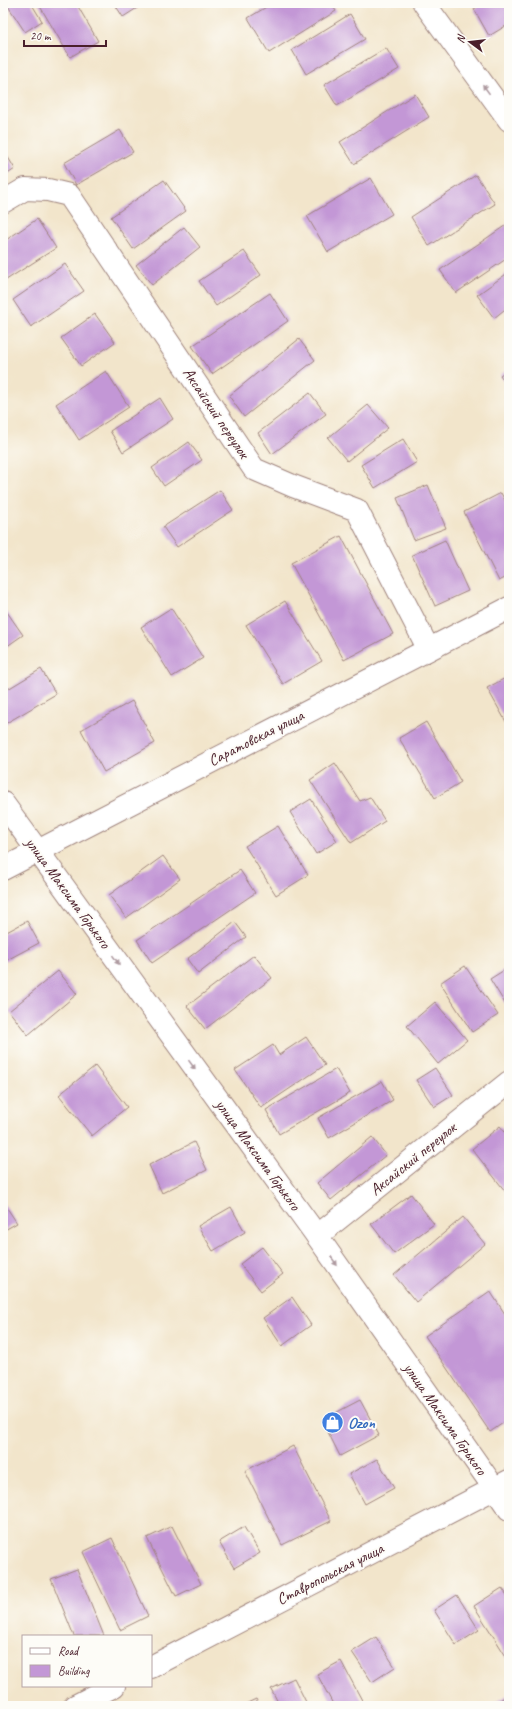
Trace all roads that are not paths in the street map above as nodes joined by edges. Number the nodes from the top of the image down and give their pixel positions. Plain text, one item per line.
1 (424, 3) edge
2 (509, 120) edge
3 (3, 202) edge
4 (509, 608) edge
5 (428, 648) junction
6 (3, 803) edge
7 (38, 851) junction
8 (3, 869) edge
9 (509, 1082) edge
10 (316, 1236) junction
11 (502, 1484) edge
12 (509, 1509) edge
13 (152, 1666) edge
14 (112, 1687) edge
15 (75, 1706) edge

2 -> 1 street
3 - 5 street, Аксайский переулок
4 - 5 street, Саратовская улица
5 - 7 street, Саратовская улица
6 - 7 street, улица Максима Горького
7 - 8 street, Саратовская улица
7 -> 10 street, улица Максима Горького
9 - 10 street, Аксайский переулок
10 -> 11 street, улица Максима Горького
11 - 12 street, улица Максима Горького
11 - 13 street, Ставропольская улица
14 - 15 street

